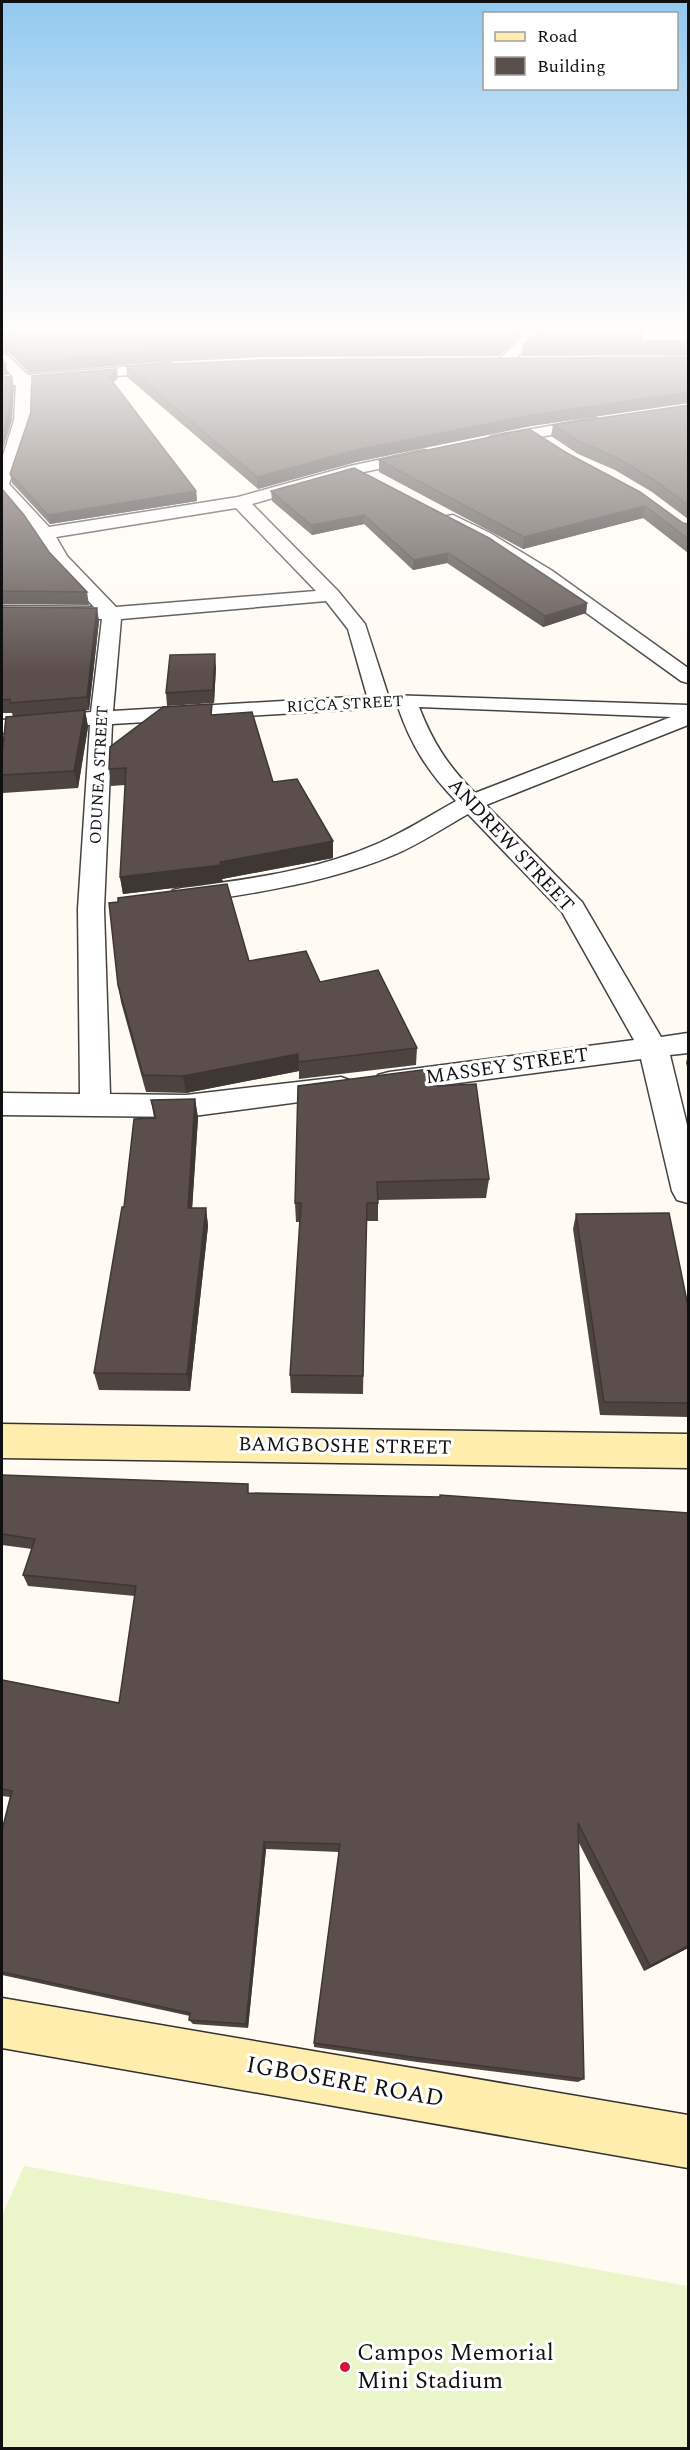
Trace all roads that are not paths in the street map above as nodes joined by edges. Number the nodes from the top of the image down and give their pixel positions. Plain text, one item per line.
1 (7, 445) edge
2 (551, 445) edge
3 (557, 449) edge
4 (438, 452) edge
5 (356, 469) junction
6 (2, 484) edge
7 (386, 485) edge
8 (240, 502) junction
9 (436, 511) edge
10 (45, 533) junction
11 (331, 595) junction
12 (2, 612) edge
13 (112, 614) junction
14 (688, 677) edge
15 (379, 700) junction
16 (406, 700) junction
17 (688, 711) edge
18 (101, 718) junction
19 (688, 718) edge
20 (2, 726) edge
21 (473, 802) junction
22 (161, 899) edge
23 (688, 1043) edge
24 (653, 1047) junction
25 (2, 1104) edge
26 (95, 1106) junction
27 (688, 1191) edge
28 (2, 1441) edge
29 (688, 1451) edge
30 (2, 2023) edge
31 (688, 2142) edge

1 - 6 street
2 - 3 street
4 - 5 street
5 - 7 street
5 - 8 street
6 - 10 street
8 - 10 street
8 - 11 street
9 - 14 street
10 - 13 street
11 - 13 street
11 - 15 street
12 - 13 street
13 - 18 street, ODUNEA STREET
15 - 16 street, RICCA STREET
15 - 18 street, RICCA STREET
16 - 17 street, RICCA STREET
16 - 21 street, ANDREW STREET
18 - 20 street, RICCA STREET
18 - 26 street, ODUNEA STREET
19 - 21 street
21 - 22 street
21 - 24 street, ANDREW STREET
23 - 24 street, MASSEY STREET
24 - 26 street, MASSEY STREET
24 - 27 street, ANDREW STREET
25 - 26 street, MASSEY STREET
28 - 29 main road, BAMGBOSHE STREET
30 - 31 main road, IGBOSERE ROAD

